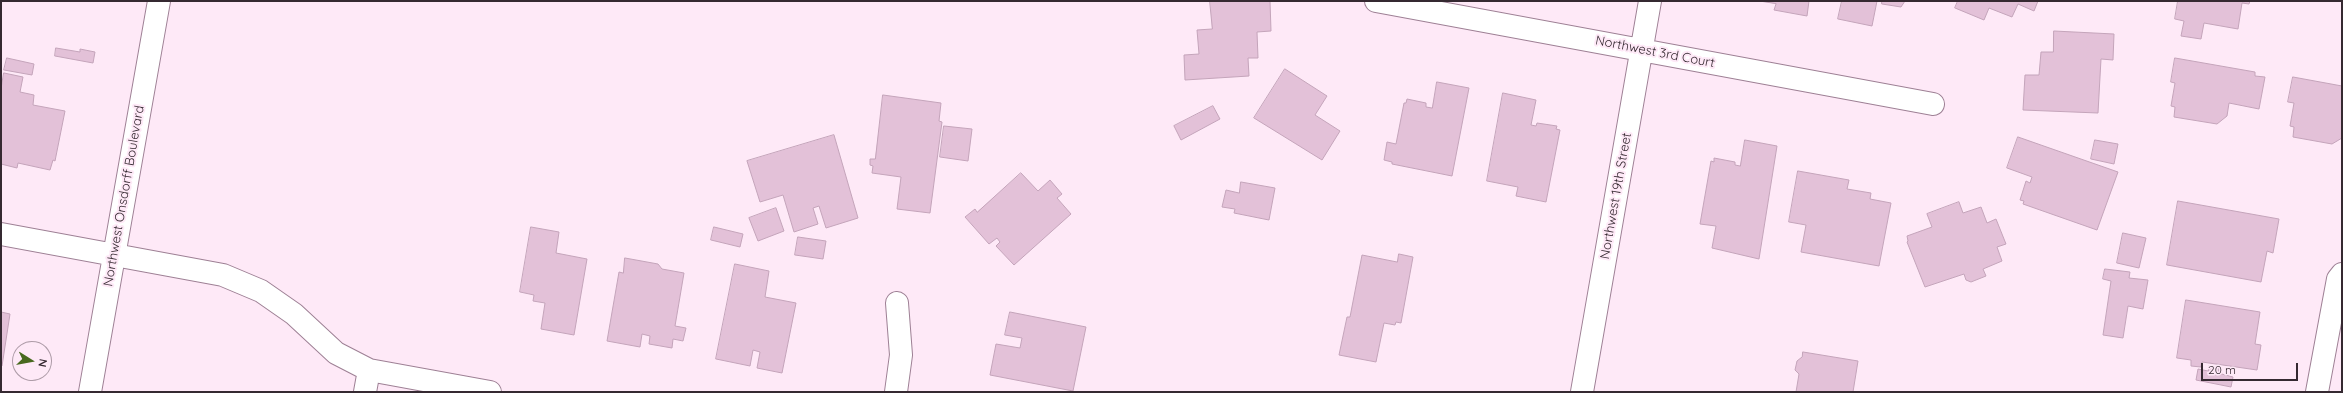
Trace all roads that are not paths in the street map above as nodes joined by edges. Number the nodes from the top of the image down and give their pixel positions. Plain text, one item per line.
1 (159, 1) edge
2 (1376, 1) edge
3 (1650, 1) edge
4 (1642, 50) junction
5 (1933, 104) dead end
6 (1, 234) edge
7 (113, 255) junction
8 (2342, 274) edge
9 (897, 303) dead end
10 (369, 370) junction
11 (90, 392) edge
12 (365, 392) edge
13 (490, 392) edge
14 (896, 392) edge
15 (1582, 392) edge
16 (2317, 392) edge

1 - 7 street, Northwest Onsdorff Boulevard
2 - 4 street, Northwest 3rd Court
3 - 4 street, Northwest 19th Street
4 - 5 street, Northwest 3rd Court
4 - 15 street, Northwest 19th Street
6 - 7 street
7 - 10 street
7 - 11 street, Northwest Onsdorff Boulevard
8 - 16 street
9 - 14 street
10 - 12 street
10 - 13 street

